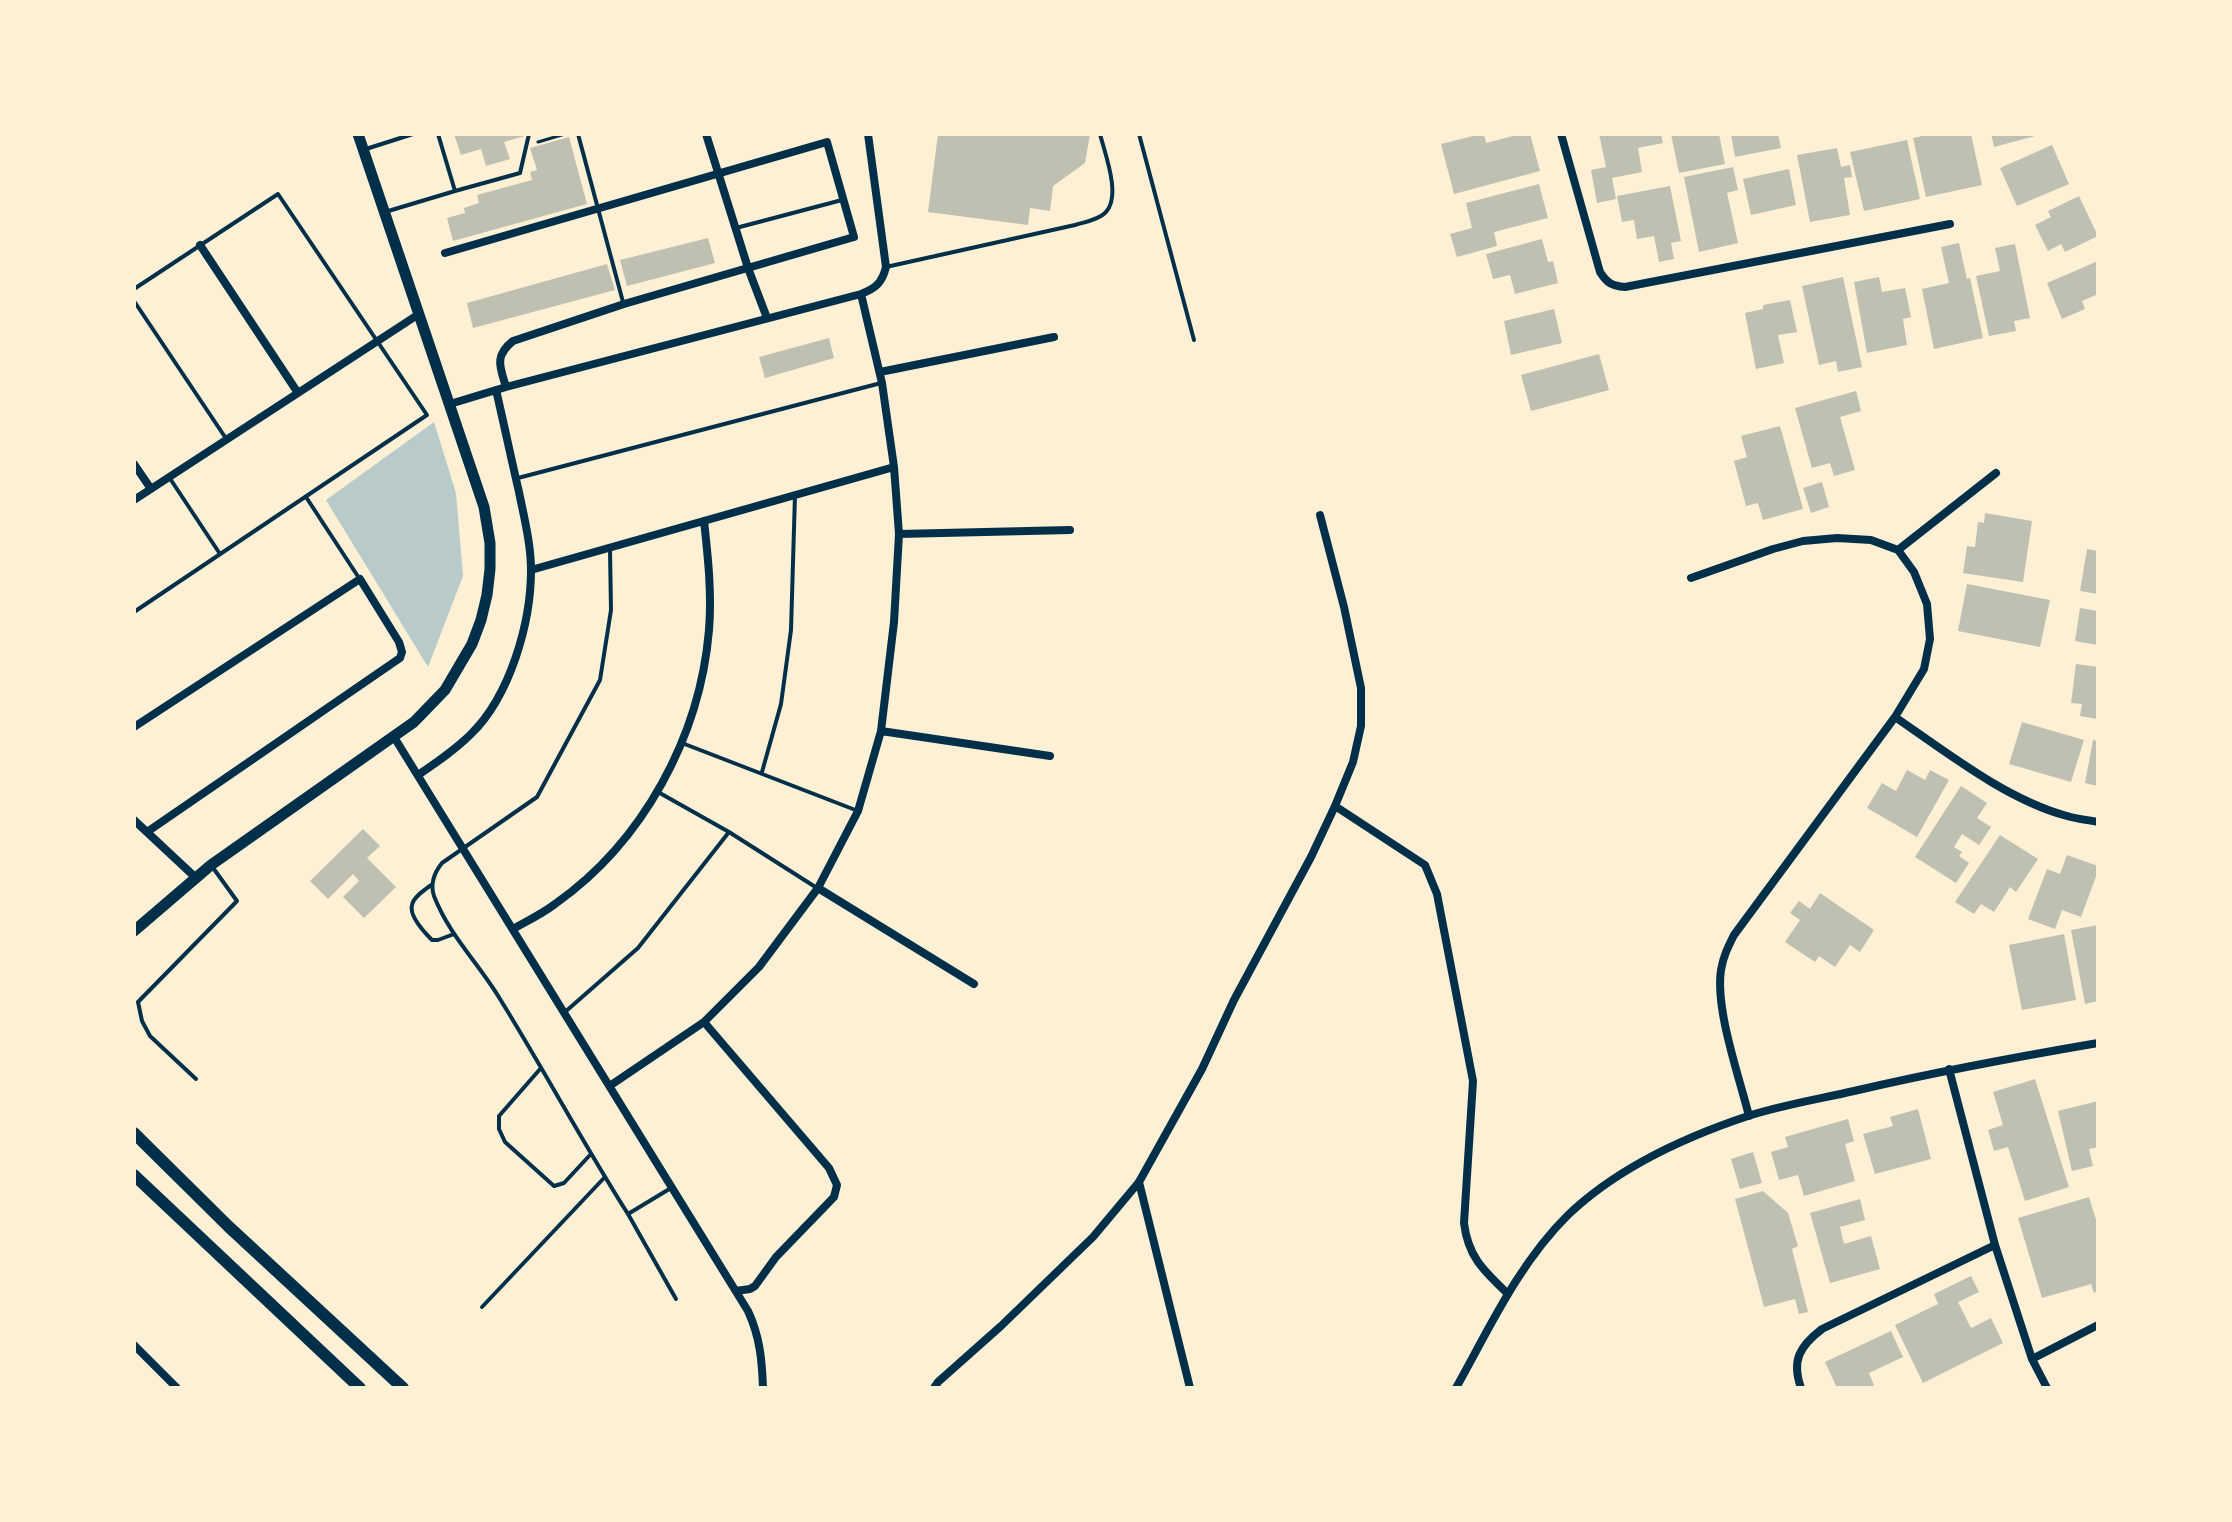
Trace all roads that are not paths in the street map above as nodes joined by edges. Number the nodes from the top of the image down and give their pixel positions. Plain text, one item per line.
1 (358, 134) edge
2 (413, 134) edge
3 (438, 134) edge
4 (529, 134) edge
5 (578, 134) edge
6 (706, 134) edge
7 (868, 134) edge
8 (1100, 134) edge
9 (1139, 134) edge
10 (1561, 134) edge
11 (363, 149) junction
12 (719, 173) junction
13 (455, 191) junction
14 (843, 199) junction
15 (598, 208) junction
16 (385, 212) junction
17 (1950, 224) dead end
18 (736, 228) junction
19 (200, 245) junction
20 (445, 253) dead end
21 (886, 267) junction
22 (748, 268) junction
23 (134, 289) edge
24 (861, 294) junction
25 (134, 301) edge
26 (624, 304) junction
27 (419, 314) junction
28 (767, 318) junction
29 (1054, 337) dead end
30 (1194, 340) dead end
31 (377, 341) junction
32 (880, 372) junction
33 (882, 383) junction
34 (506, 387) junction
35 (496, 390) junction
36 (298, 393) junction
37 (450, 404) junction
38 (227, 439) junction
39 (134, 464) edge
40 (894, 467) junction
41 (1996, 473) dead end
42 (169, 477) junction
43 (516, 479) junction
44 (151, 489) junction
45 (795, 495) junction
46 (306, 497) junction
47 (134, 500) edge
48 (1320, 515) dead end
49 (704, 521) junction
50 (1070, 530) dead end
51 (899, 534) junction
52 (610, 548) junction
53 (1898, 550) junction
54 (220, 554) junction
55 (531, 570) junction
56 (1691, 578) dead end
57 (360, 579) junction
58 (134, 612) edge
59 (1895, 717) junction
60 (134, 727) edge
61 (881, 731) junction
62 (394, 737) junction
63 (682, 743) junction
64 (1050, 756) dead end
65 (762, 772) junction
66 (418, 775) junction
67 (658, 792) junction
68 (1335, 806) junction
69 (858, 811) junction
70 (134, 820) edge
71 (2098, 822) edge
72 (147, 832) junction
73 (729, 832) junction
74 (462, 849) junction
75 (211, 865) junction
76 (195, 877) junction
77 (432, 884) junction
78 (818, 888) junction
79 (513, 929) junction
80 (134, 931) edge
81 (454, 934) junction
82 (974, 984) dead end
83 (565, 1012) junction
84 (704, 1022) junction
85 (2098, 1043) edge
86 (541, 1068) junction
87 (1949, 1069) junction
88 (196, 1079) dead end
89 (611, 1085) junction
90 (1749, 1116) junction
91 (134, 1133) edge
92 (590, 1154) junction
93 (134, 1175) edge
94 (605, 1177) junction
95 (1139, 1182) junction
96 (671, 1188) junction
97 (628, 1214) junction
98 (1995, 1245) junction
99 (736, 1291) junction
100 (1508, 1294) junction
101 (676, 1299) dead end
102 (482, 1307) dead end
103 (2098, 1325) edge
104 (134, 1345) edge
105 (2032, 1359) junction
106 (177, 1388) edge
107 (360, 1388) edge
108 (403, 1388) edge
109 (763, 1388) edge
110 (934, 1388) edge
111 (1190, 1388) edge
112 (1456, 1388) edge
113 (1801, 1388) edge
114 (2047, 1388) edge

1 - 11 street
2 - 11 lane
3 - 13 lane
4 - 13 lane
5 - 15 lane
6 - 12 street
7 - 21 street
8 - 21 lane
9 - 30 lane
10 - 17 street
11 - 16 street
12 - 14 street
12 - 15 street
12 - 18 street
13 - 16 lane
14 - 18 lane
14 - 22 street
15 - 20 street
15 - 26 lane
16 - 27 street
18 - 22 street
19 - 23 lane
19 - 31 lane
19 - 36 street
21 - 24 street
22 - 26 street
22 - 28 street
24 - 28 street
24 - 32 street
25 - 38 lane
26 - 34 street
27 - 31 street
27 - 37 street
28 - 34 street
29 - 32 street
31 - 36 street
31 - 46 lane
32 - 33 street
33 - 40 street
33 - 43 lane
34 - 35 street
35 - 37 street
35 - 43 street
36 - 38 street
37 - 62 street
38 - 42 street
39 - 44 street
40 - 45 street
40 - 51 street
41 - 53 street
42 - 44 street
42 - 54 lane
43 - 55 street
44 - 47 street
45 - 49 street
45 - 65 lane
46 - 54 lane
46 - 57 lane
48 - 68 street
49 - 52 street
49 - 63 street
50 - 51 street
51 - 61 street
52 - 55 street
52 - 74 lane
53 - 56 street
53 - 59 street
54 - 58 lane
55 - 66 street
57 - 60 street
57 - 72 street
59 - 71 street
59 - 90 street
61 - 64 street
61 - 69 street
62 - 66 street
62 - 75 street
63 - 65 lane
63 - 67 street
65 - 69 lane
66 - 74 street
67 - 73 lane
67 - 79 street
68 - 95 street
68 - 100 street
69 - 78 street
70 - 72 street
72 - 76 street
73 - 78 lane
73 - 83 lane
74 - 77 lane
74 - 79 street
75 - 76 street
75 - 88 lane
76 - 80 street
77 - 81 lane
77 - 81 lane
78 - 82 street
78 - 84 street
79 - 83 street
81 - 86 lane
83 - 89 street
84 - 89 street
84 - 99 street
85 - 87 street
86 - 92 lane
86 - 92 lane
87 - 90 street
87 - 98 street
89 - 96 street
90 - 100 street
91 - 108 main road
92 - 94 lane
93 - 107 main road
94 - 97 lane
94 - 102 lane
95 - 110 street
95 - 111 street
96 - 97 lane
96 - 99 street
97 - 101 lane
98 - 105 street
98 - 113 street
99 - 109 street
100 - 112 street
103 - 105 street
104 - 106 street
105 - 114 street

